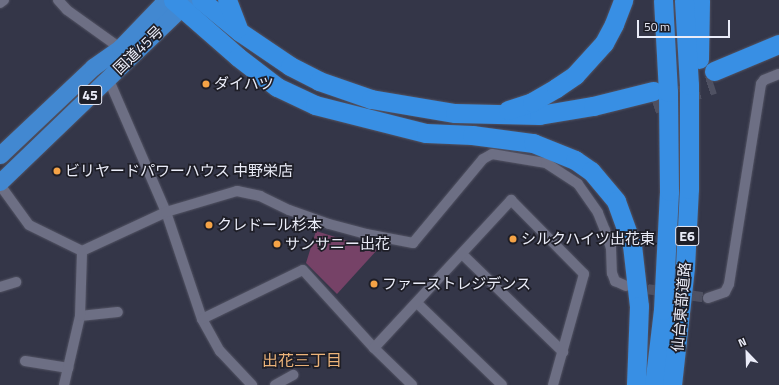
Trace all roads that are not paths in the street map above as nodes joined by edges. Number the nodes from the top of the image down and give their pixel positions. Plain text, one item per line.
1 (4, 0) edge
2 (58, 0) edge
3 (201, 0) edge
4 (227, 0) edge
5 (623, 0) edge
6 (663, 0) edge
7 (684, 0) edge
8 (700, 0) edge
9 (177, 2) edge
10 (0, 3) edge
11 (240, 32) junction
12 (779, 44) edge
13 (120, 48) junction
14 (779, 57) edge
15 (779, 74) edge
16 (108, 78) junction
17 (658, 96) junction
18 (494, 115) junction
19 (472, 135) junction
20 (0, 155) edge
21 (0, 184) edge
22 (166, 212) junction
23 (82, 251) junction
24 (462, 254) junction
25 (685, 267) junction
26 (16, 282) dead end
27 (626, 286) tunnel mouth
28 (0, 287) edge
29 (708, 298) tunnel mouth
30 (417, 303) junction
31 (118, 312) dead end
32 (80, 316) junction
33 (202, 319) junction
34 (374, 348) junction
35 (564, 352) junction
36 (24, 361) dead end
37 (68, 368) junction
38 (293, 375) dead end
39 (64, 385) edge
40 (252, 385) edge
41 (275, 385) edge
42 (412, 385) edge
43 (502, 385) edge
44 (554, 385) edge
45 (636, 385) edge
46 (654, 385) edge
47 (672, 385) edge

1 - 10 street
2 - 13 street
3 - 11 highway
4 - 11 highway
5 - 18 highway
6 - 17 highway, E6
7 - 25 highway, 仙台東部道路 / E6
8 - 25 highway
9 - 13 highway, 国道45号 / 45
9 - 16 highway, 国道45号 / 45
9 - 19 highway
11 - 18 highway
12 - 14 highway
13 - 20 highway, 国道45号 / 45
15 - 29 street
16 - 21 highway, 国道45号 / 45
16 - 22 street
17 - 18 highway
17 - 19 highway
17 - 46 highway, 仙台東部道路 / E6
19 - 45 highway
21 - 23 street
22 - 23 street
22 - 27 street
22 - 33 street
23 - 32 street
24 - 30 street
24 - 35 street
24 - 35 street
25 - 47 highway, 仙台東部道路 / E6
26 - 28 street
30 - 34 street
30 - 43 street
31 - 32 street
32 - 37 street
33 - 34 street
33 - 40 street
34 - 42 street
35 - 44 street
36 - 37 street
37 - 39 street
38 - 41 street

